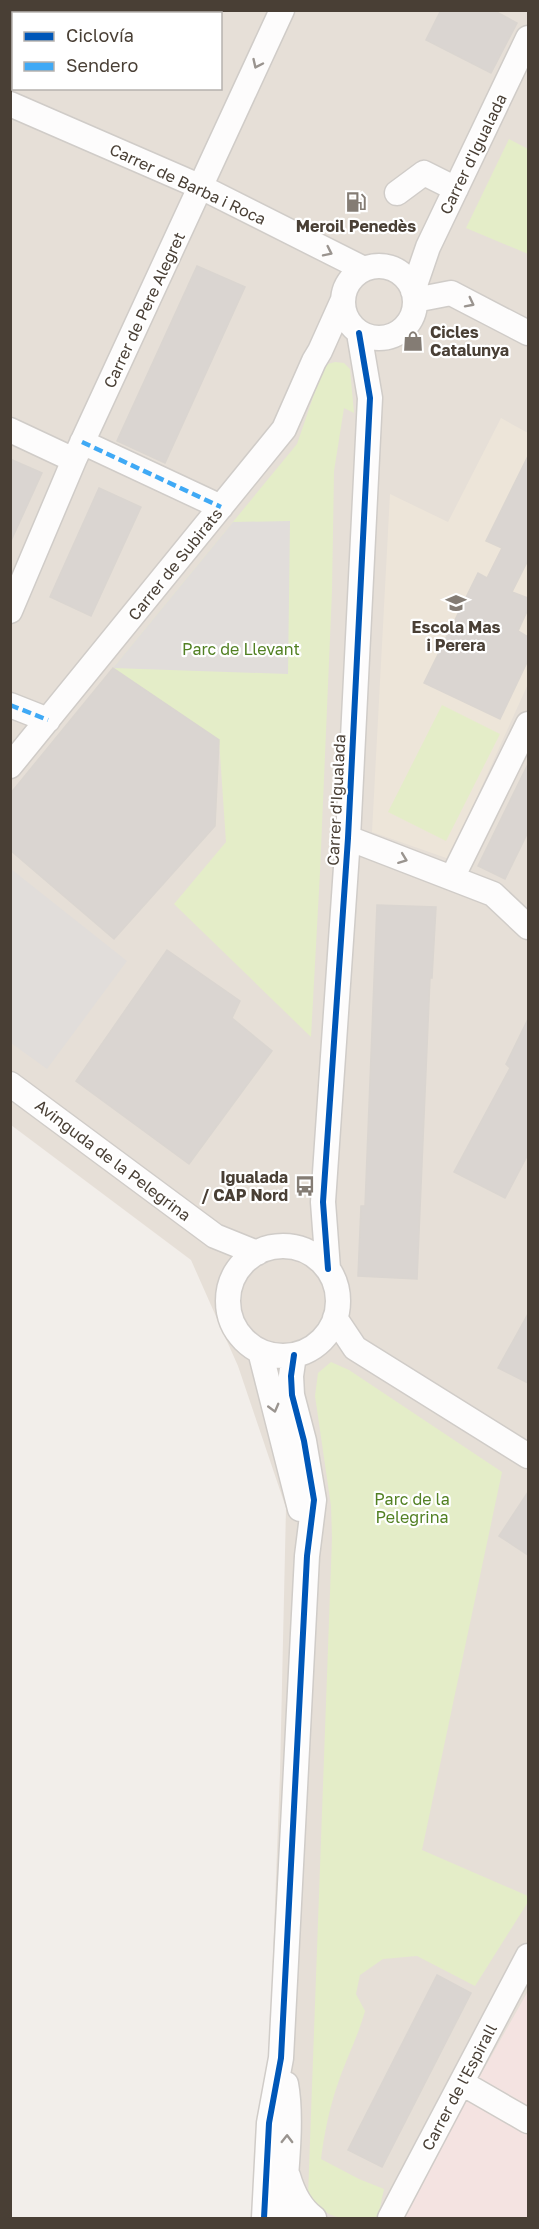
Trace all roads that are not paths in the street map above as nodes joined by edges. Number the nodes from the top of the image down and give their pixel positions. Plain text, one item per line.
1 (282, 10) edge
2 (528, 38) edge
3 (523, 64) edge
4 (10, 104) edge
5 (201, 187) junction
6 (456, 189) junction
7 (397, 193) dead end
8 (428, 247) junction
9 (364, 269) junction
10 (398, 271) junction
11 (414, 295) junction
12 (342, 302) junction
13 (357, 331) junction
14 (528, 333) edge
15 (387, 337) junction
16 (320, 351) junction
17 (370, 398) junction
18 (10, 430) edge
19 (78, 451) junction
20 (221, 507) junction
21 (10, 610) edge
22 (10, 705) edge
23 (48, 720) junction
24 (528, 724) edge
25 (10, 766) edge
26 (348, 838) junction
27 (452, 878) junction
28 (528, 927) edge
29 (10, 1084) edge
30 (323, 1202) junction
31 (215, 1236) junction
32 (302, 1250) junction
33 (257, 1253) junction
34 (328, 1269) junction
35 (234, 1276) junction
36 (335, 1318) junction
37 (317, 1345) junction
38 (355, 1348) junction
39 (260, 1352) junction
40 (294, 1355) junction
41 (528, 1456) edge
42 (307, 1556) junction
43 (528, 1956) edge
44 (281, 2058) junction
45 (462, 2083) junction
46 (528, 2121) edge
47 (286, 2170) junction
48 (264, 2187) junction
49 (264, 2218) edge
50 (274, 2218) edge
51 (283, 2218) edge
52 (314, 2218) edge
53 (390, 2218) edge

1 -> 5 street, Carrer de Pere Alegret
2 - 3 street, Carrer d'Igualada
3 - 6 street, Carrer d'Igualada
4 - 5 street, Carrer de Barba i Roca
5 -> 9 street, Carrer de Barba i Roca
5 - 19 street, Carrer de Pere Alegret
6 - 7 street
6 - 8 street, Carrer d'Igualada
8 - 10 street, Carrer d'Igualada
8 - 11 street, Carrer d'Igualada
9 - 10 street
9 - 12 street
10 - 11 street
11 -> 14 street
11 - 15 street
12 - 13 street
12 - 16 street, Carrer de Subirats
13 - 15 street
13 - 16 street
13 - 17 street, Carrer d'Igualada
15 - 17 street, Carrer d'Igualada
16 - 20 street, Carrer de Subirats
17 - 26 street, Carrer d'Igualada
18 - 19 street
19 - 20 street
19 - 21 street, Carrer de Pere Alegret
20 - 23 street, Carrer de Subirats
22 - 23 street
23 - 25 street, Carrer de Subirats
24 - 27 street
26 -> 27 street
26 - 30 street, Carrer d'Igualada
27 - 28 street
29 - 31 street, Avinguda de la Pelegrina
30 - 32 street, Carrer d'Igualada
30 - 34 street, Carrer d'Igualada
31 - 33 street, Avinguda de la Pelegrina
31 - 35 street, Avinguda de la Pelegrina
32 - 33 street
32 - 34 street
33 - 35 street
34 - 36 street
35 - 39 street
36 - 37 street
36 - 38 street
37 - 38 street
37 - 40 street
38 - 41 street
39 - 40 street
39 -> 42 street
40 - 42 street
42 - 44 street
43 - 45 street, Carrer de l'Espirall
47 -> 44 street
44 - 48 street
45 - 46 street
45 - 53 street, Carrer de l'Espirall
47 - 51 street
47 - 52 street
48 - 49 street
48 - 50 street

